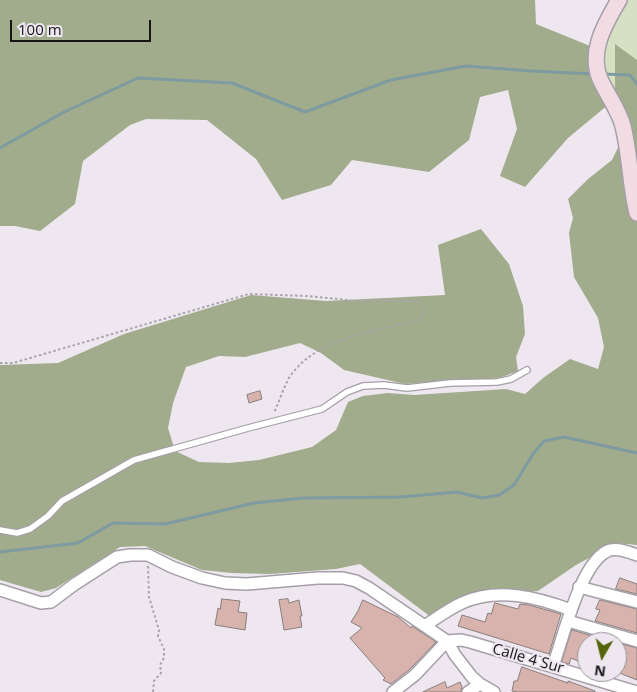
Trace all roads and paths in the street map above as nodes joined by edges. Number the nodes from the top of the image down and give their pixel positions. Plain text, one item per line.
1 (619, 0) edge
2 (637, 213) edge
3 (0, 363) edge
4 (528, 370) dead end
5 (270, 422) junction
6 (0, 530) edge
7 (148, 555) junction
8 (637, 555) edge
9 (580, 587) junction
10 (0, 590) edge
11 (637, 602) edge
12 (570, 616) junction
13 (426, 626) junction
14 (447, 641) junction
15 (637, 641) edge
16 (553, 666) junction
17 (480, 684) junction
18 (153, 692) edge
19 (393, 692) edge
20 (468, 692) edge
21 (494, 692) edge
22 (637, 692) edge

1 - 2 main road
3 - 5 path
4 - 5 lane
5 - 6 lane
7 - 10 street
7 - 13 street
7 - 18 path
8 - 9 street
9 - 11 street
9 - 12 street
12 - 13 street
12 - 15 street
12 - 16 street
13 - 14 street
14 - 16 street, Calle 4 Sur
14 - 17 street
14 - 19 street
16 - 22 street, Calle 4 Sur
17 - 20 street
17 - 21 street

